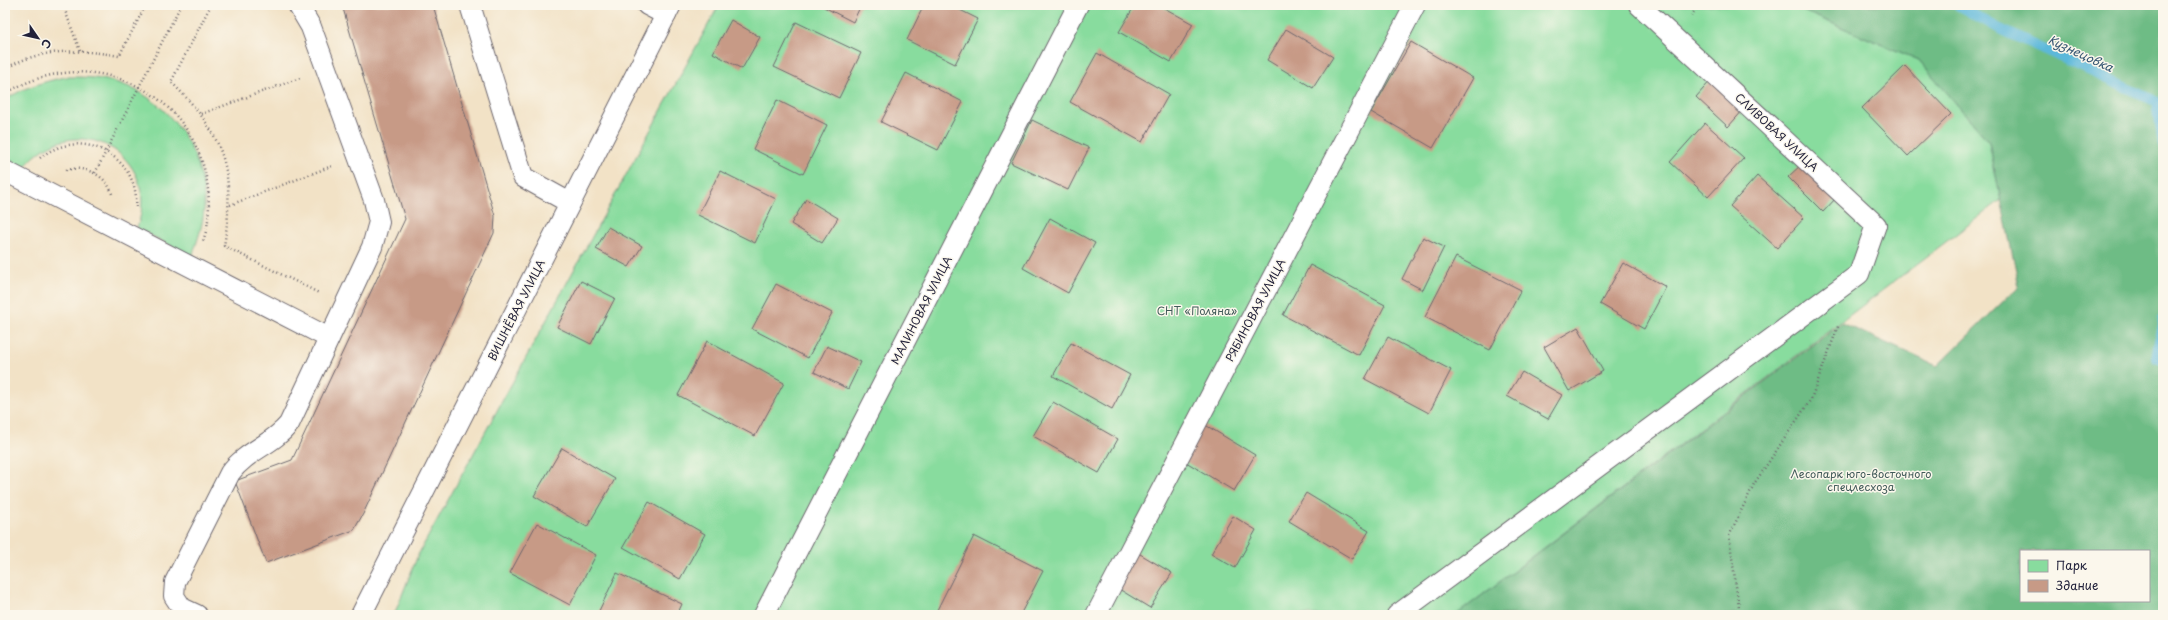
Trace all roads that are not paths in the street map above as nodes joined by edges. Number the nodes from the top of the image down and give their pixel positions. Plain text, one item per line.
1 (298, 5) edge
2 (470, 5) edge
3 (647, 5) edge
4 (1078, 5) edge
5 (1415, 5) edge
6 (1639, 5) edge
7 (669, 10) edge
8 (13, 176) edge
9 (570, 203) junction
10 (329, 338) junction
11 (197, 615) edge
12 (361, 615) edge
13 (764, 615) edge
14 (1096, 615) edge
15 (1397, 615) edge

1 - 10 lane
2 - 9 lane
3 - 7 lane
4 - 13 lane, МАЛИНОВАЯ УЛИЦА
5 - 14 lane, РЯБИНОВАЯ УЛИЦА
6 - 15 lane, СЛИВОВАЯ УЛИЦА
7 - 9 lane, ВИШНЁВАЯ УЛИЦА
8 - 10 lane
9 - 12 lane, ВИШНЁВАЯ УЛИЦА
10 - 11 lane

